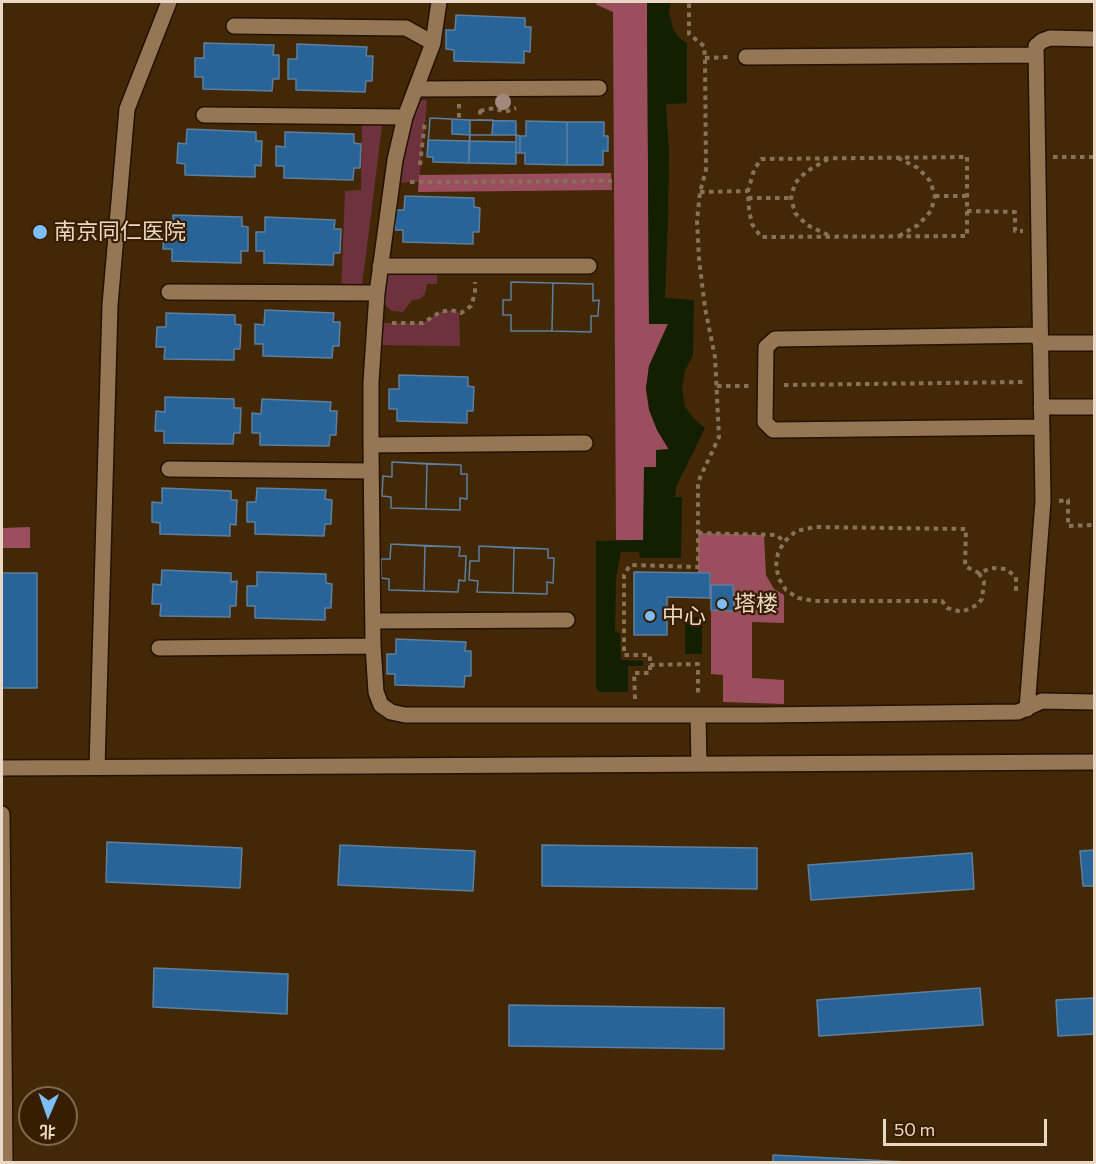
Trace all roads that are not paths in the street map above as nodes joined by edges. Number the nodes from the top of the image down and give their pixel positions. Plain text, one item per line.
1 (169, 2) edge
2 (439, 2) edge
3 (234, 26) dead end
4 (1095, 39) edge
5 (433, 43) junction
6 (1036, 55) junction
7 (746, 57) road end
8 (598, 88) dead end
9 (416, 89) junction
10 (204, 115) dead end
11 (405, 117) junction
12 (380, 266) junction
13 (589, 266) dead end
14 (169, 292) dead end
15 (377, 293) junction
16 (1040, 339) junction
17 (1095, 342) edge
18 (1041, 407) junction
19 (1095, 407) edge
20 (1042, 427) junction
21 (585, 443) dead end
22 (371, 445) junction
23 (169, 469) dead end
24 (371, 471) junction
25 (567, 620) dead end
26 (373, 621) junction
27 (373, 646) junction
28 (159, 648) dead end
29 (1095, 702) edge
30 (1028, 709) junction
31 (698, 715) junction
32 (1095, 762) edge
33 (699, 764) junction
34 (97, 767) junction
35 (2, 768) edge
36 (2, 814) edge
37 (5, 1162) edge

1 - 34 street
2 - 5 street
3 - 5 street
4 - 6 street
5 - 9 street
6 - 7 street
6 - 16 street
8 - 9 street
9 - 11 street
10 - 11 street
11 - 12 street
12 - 13 street
12 - 15 street
14 - 15 street
15 - 22 street
16 - 17 street
16 - 18 street
16 - 20 street
18 - 19 street
18 - 20 street
20 - 30 street
21 - 22 street
22 - 24 street
23 - 24 street
24 - 26 street
25 - 26 street
26 - 27 street
27 - 28 street
27 - 31 street
29 - 30 street
30 - 31 street
31 - 33 street
32 - 33 street
33 - 34 street
34 - 35 street
36 - 37 street

